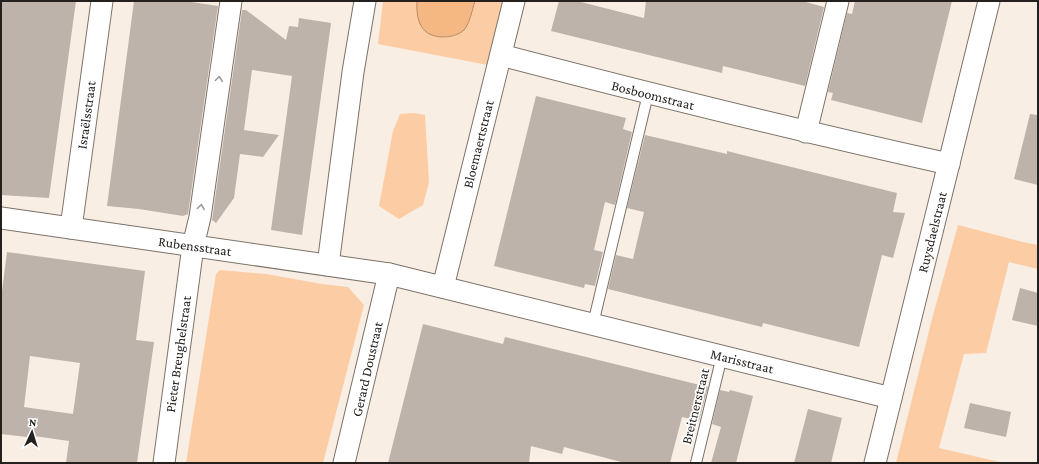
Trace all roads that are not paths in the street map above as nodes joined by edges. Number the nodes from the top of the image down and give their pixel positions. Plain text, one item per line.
1 (102, 1) edge
2 (231, 1) edge
3 (362, 1) edge
4 (514, 1) edge
5 (838, 1) edge
6 (989, 1) edge
7 (501, 55) junction
8 (648, 94) junction
9 (806, 132) junction
10 (949, 164) junction
11 (1, 218) edge
12 (71, 228) junction
13 (193, 246) junction
14 (328, 265) junction
15 (389, 274) junction
16 (443, 287) junction
17 (593, 324) junction
18 (722, 356) junction
19 (891, 398) junction
20 (164, 463) edge
21 (344, 463) edge
22 (696, 463) edge
23 (875, 463) edge

1 - 12 street, Israëlsstraat
13 -> 2 street, Pieter Breughelstraat
3 - 14 street
4 - 7 street, Bloemaertstraat
5 - 9 street
6 - 10 street, Ruysdaelstraat
7 - 8 street, Bosboomstraat
7 - 16 street, Bloemaertstraat
8 - 9 street, Bosboomstraat
8 - 17 lane
9 - 10 street, Bosboomstraat
10 - 19 street, Ruysdaelstraat
11 - 12 street, Rubensstraat
12 - 13 street, Rubensstraat
13 - 14 street, Rubensstraat
13 - 20 street, Pieter Breughelstraat
14 - 15 street, Rubensstraat
15 - 16 street, Marisstraat
15 - 21 street, Gerard Doustraat
16 - 17 street, Marisstraat
17 - 18 street, Marisstraat
18 - 19 street, Marisstraat
18 - 22 lane, Breitnerstraat
19 - 23 street, Ruysdaelstraat

